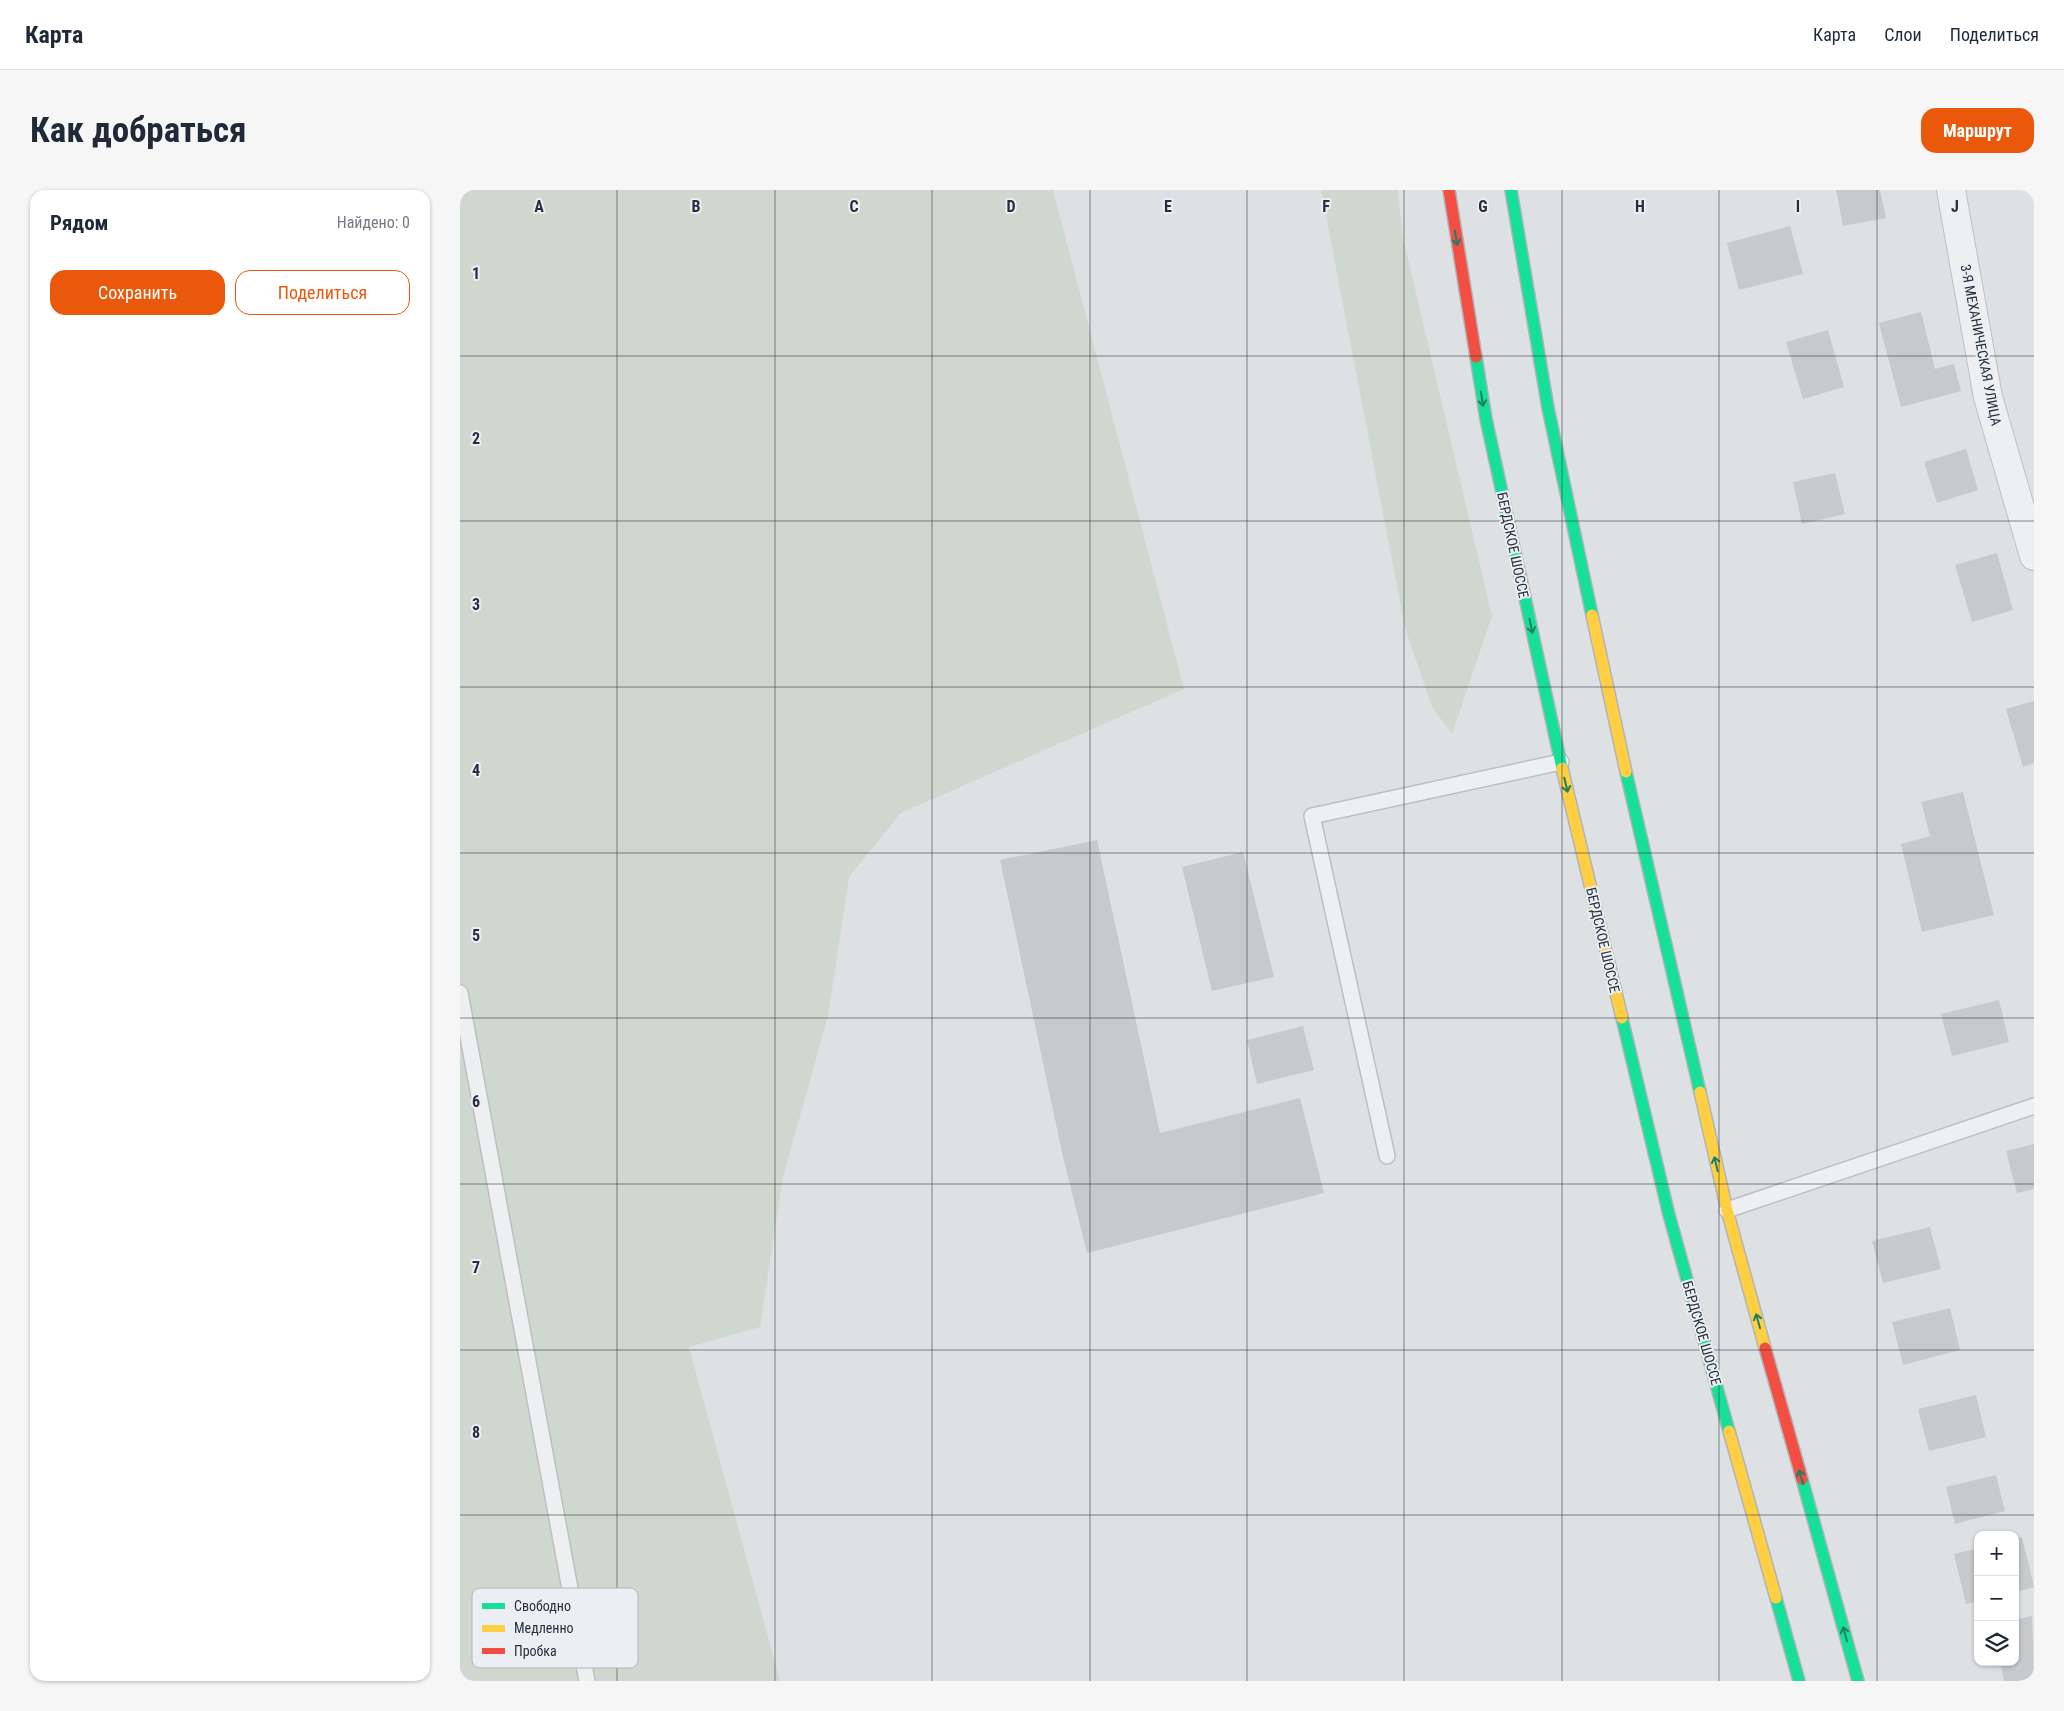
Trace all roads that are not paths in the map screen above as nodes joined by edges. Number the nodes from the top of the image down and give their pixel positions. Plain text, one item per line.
1 (1449, 190) edge
2 (1511, 190) edge
3 (1951, 190) edge
4 (2034, 556) edge
5 (1561, 762) junction
6 (460, 993) edge
7 (2034, 1106) edge
8 (1387, 1156) dead end
9 (1727, 1210) junction
10 (570, 1588) edge
11 (585, 1668) edge
12 (587, 1681) edge
13 (1799, 1681) edge
14 (1858, 1681) edge

1 -> 5 highway, БЕРДСКОЕ ШОССЕ
9 -> 2 highway
3 - 4 street, 3-Я МЕХАНИЧЕСКАЯ УЛИЦА
5 - 8 lane
5 -> 13 highway, БЕРДСКОЕ ШОССЕ
6 - 10 lane
7 - 9 lane
14 -> 9 highway
11 - 12 lane

